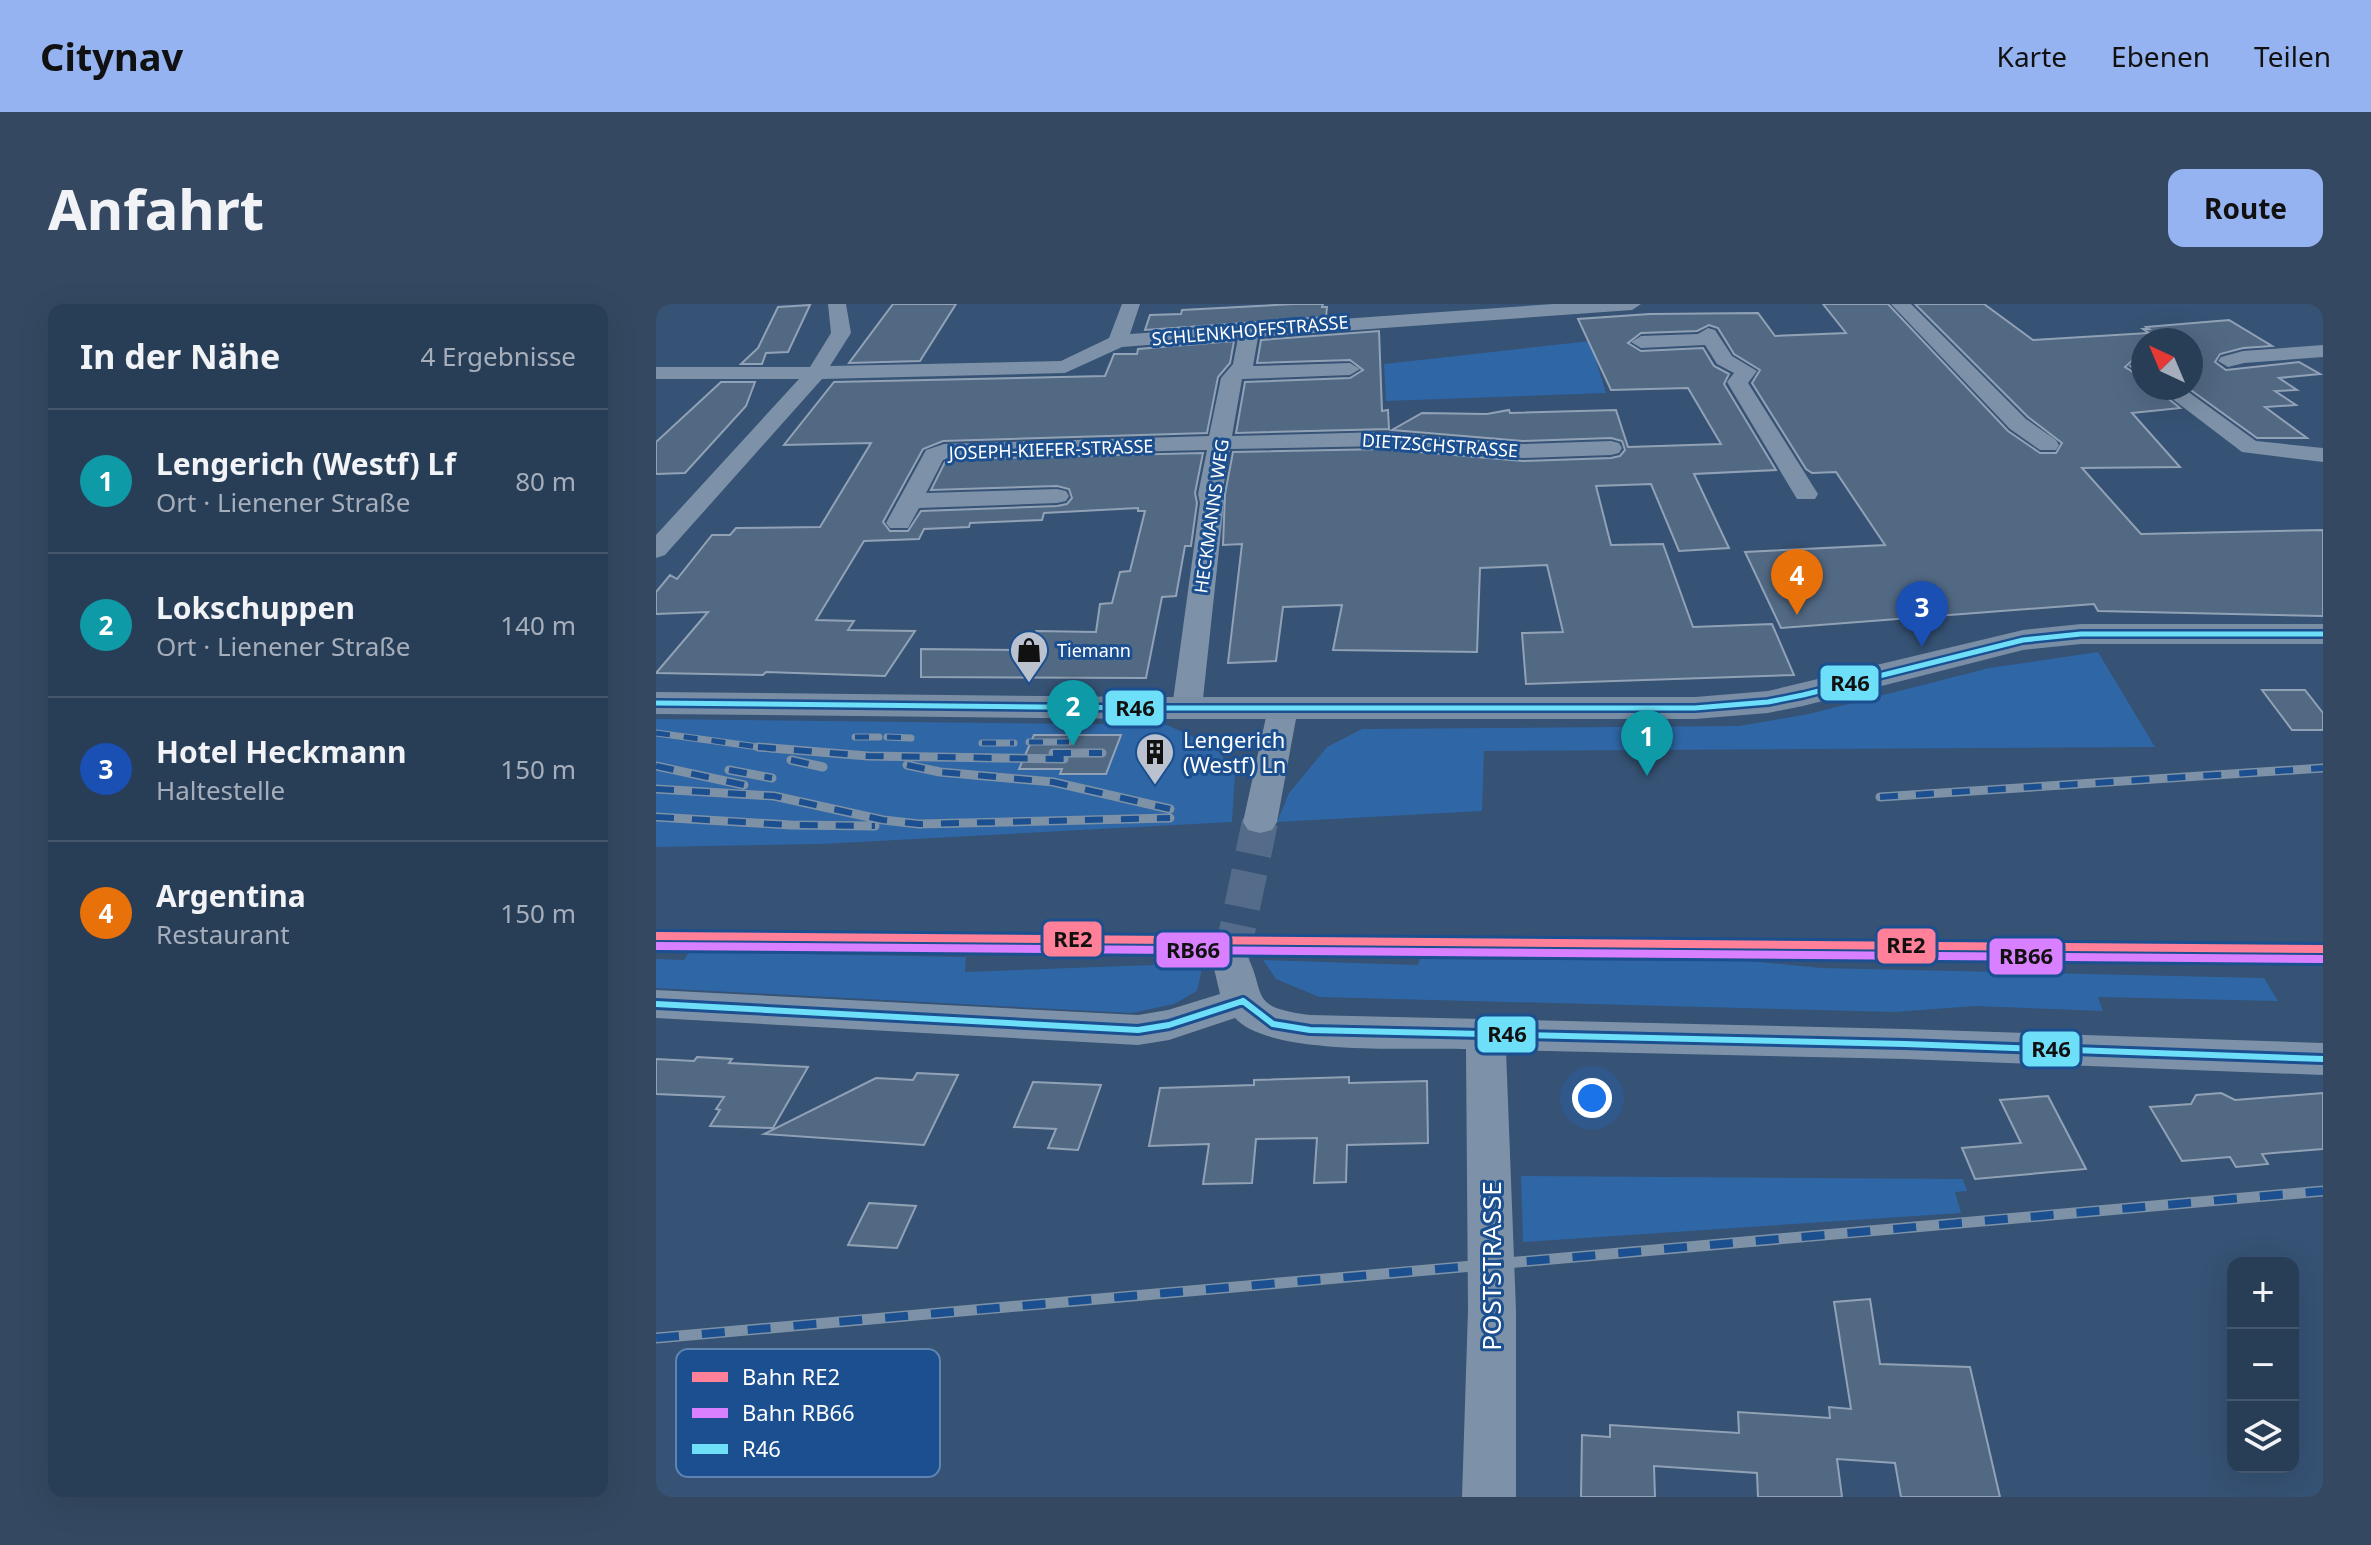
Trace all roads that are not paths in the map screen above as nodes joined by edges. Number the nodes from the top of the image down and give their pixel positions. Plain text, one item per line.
1 (837, 304) edge
2 (1131, 304) edge
3 (1632, 304) edge
4 (1900, 304) edge
5 (1514, 308) edge
6 (1352, 313) edge
7 (1249, 330) junction
8 (1118, 341) junction
9 (1641, 342) dead end
10 (2323, 351) edge
11 (2228, 361) dead end
12 (1350, 369) dead end
13 (656, 373) edge
14 (816, 373) junction
15 (1236, 373) junction
16 (2185, 400) edge
17 (1221, 443) junction
18 (2048, 445) dead end
19 (1611, 448) dead end
20 (2323, 455) edge
21 (1806, 494) dead end
22 (1057, 496) dead end
23 (911, 501) junction
24 (899, 523) dead end
25 (656, 550) edge
26 (2323, 634) edge
27 (656, 703) edge
28 (1187, 708) junction
29 (1283, 708) junction
30 (1260, 822) tunnel mouth
31 (1231, 960) tunnel mouth
32 (1243, 1001) junction
33 (656, 1004) edge
34 (1486, 1035) junction
35 (2323, 1059) edge
36 (1489, 1497) edge

1 - 14 street
2 - 8 street
3 - 5 street, SCHLENKHOFFSTRASSE
4 - 18 street
5 - 6 street, SCHLENKHOFFSTRASSE
6 - 7 street, SCHLENKHOFFSTRASSE
7 - 8 street, SCHLENKHOFFSTRASSE
7 - 15 street, HECKMANNS WEG
8 - 14 street, SCHLENKHOFFSTRASSE
9 - 21 street
10 - 11 street
12 - 15 street
13 - 14 street, SCHLENKHOFFSTRASSE
14 - 25 street
15 - 17 street, HECKMANNS WEG
16 - 20 street
17 - 19 street, DIETZSCHSTRASSE
17 - 23 street, JOSEPH-KIEFER-STRASSE
17 - 28 street, HECKMANNS WEG
22 - 23 street
23 - 24 street, JOSEPH-KIEFER-STRASSE
26 - 29 street
27 - 28 street
28 - 29 street
29 - 30 street
31 - 32 street
32 - 33 street
32 - 34 street
34 - 35 street
34 - 36 street, POSTSTRASSE

